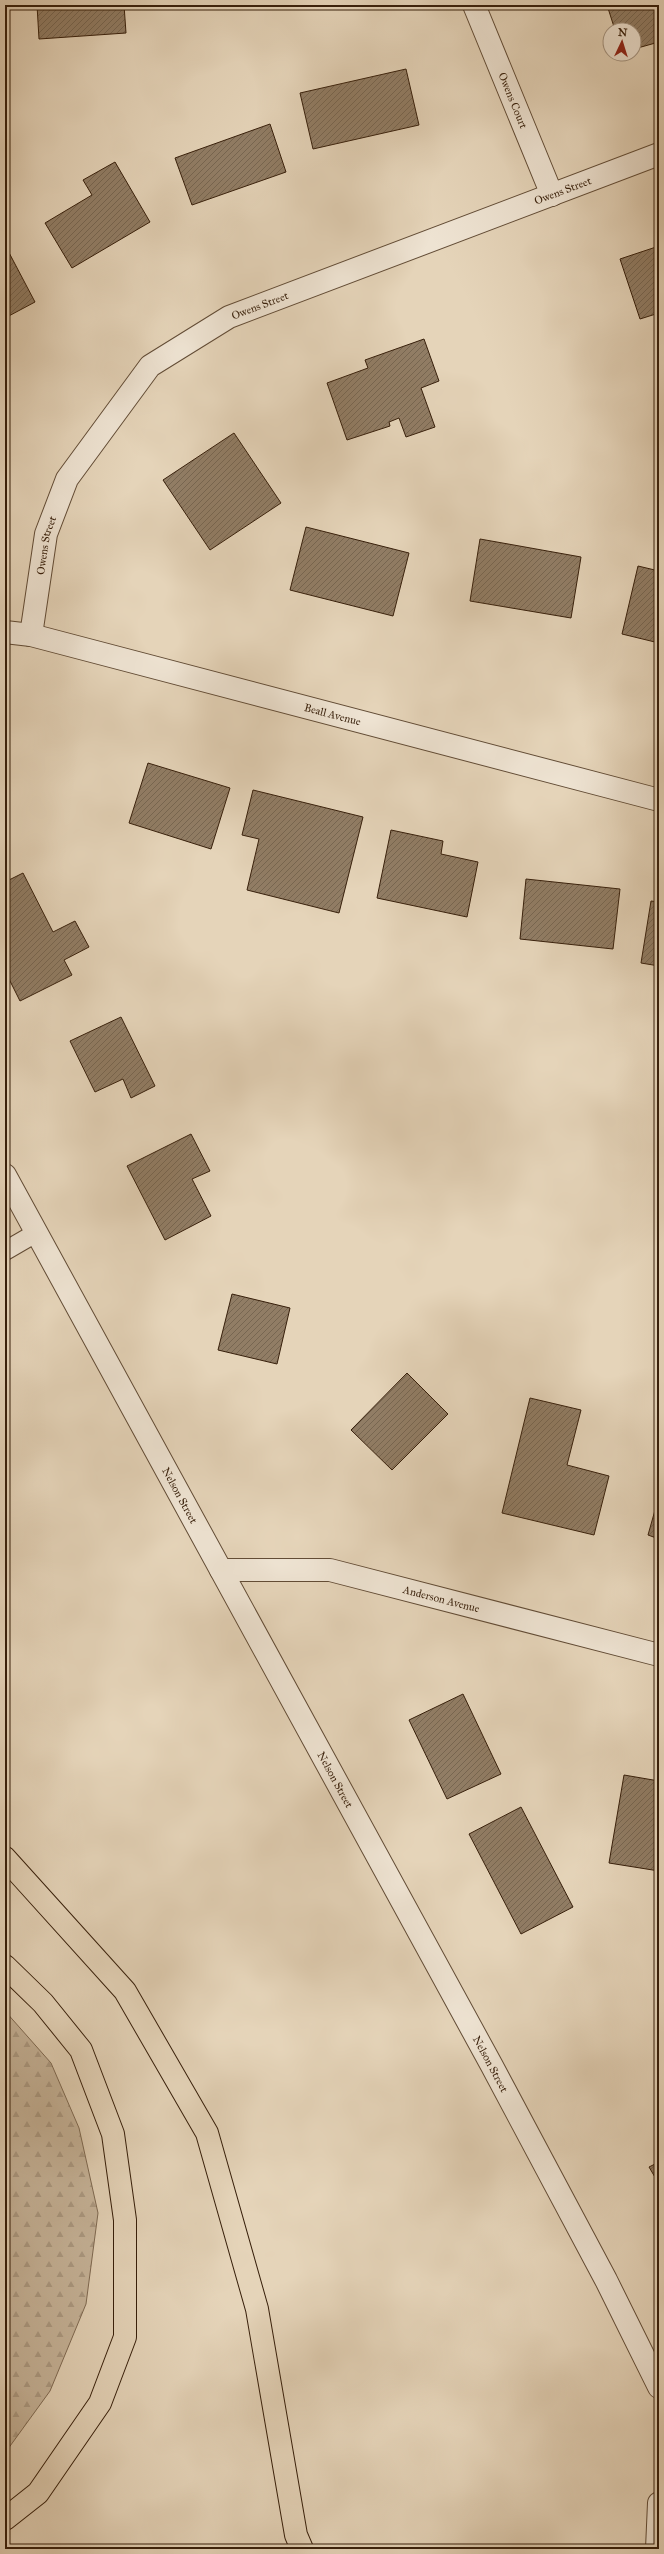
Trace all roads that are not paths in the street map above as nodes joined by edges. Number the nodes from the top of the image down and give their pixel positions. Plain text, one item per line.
1 (474, 5) edge
2 (659, 154) edge
3 (552, 195) junction
4 (5, 632) edge
5 (31, 635) junction
6 (659, 800) edge
7 (5, 1175) edge
8 (36, 1233) junction
9 (5, 1251) edge
10 (221, 1570) junction
11 (659, 1655) edge
12 (5, 1858) edge
13 (5, 1966) edge
14 (659, 2387) edge
15 (659, 2503) edge
16 (5, 2519) edge
17 (302, 2549) edge
18 (657, 2549) edge

1 - 3 street, Owens Court
2 - 3 street, Owens Street
3 - 5 street, Owens Street
4 - 5 street, Beall Avenue
5 - 6 street, Beall Avenue
7 - 8 street, Nelson Street
8 - 9 lane
8 - 10 street, Nelson Street
10 - 11 street, Anderson Avenue
10 - 14 street, Nelson Street
12 - 17 highway
13 - 16 highway
15 - 18 street

